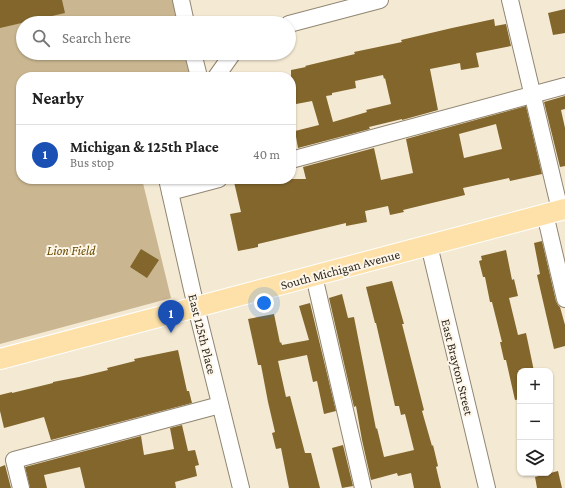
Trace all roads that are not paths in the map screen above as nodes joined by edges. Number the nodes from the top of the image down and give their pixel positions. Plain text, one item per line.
1 (181, 0) edge
2 (380, 0) edge
3 (510, 0) edge
4 (184, 16) edge
5 (296, 22) edge
6 (195, 60) edge
7 (228, 60) edge
8 (198, 72) edge
9 (220, 72) edge
10 (565, 86) edge
11 (533, 95) junction
12 (296, 159) edge
13 (183, 184) edge
14 (168, 186) edge
15 (557, 211) edge
16 (429, 245) junction
17 (314, 276) junction
18 (565, 299) edge
19 (196, 307) junction
20 (0, 359) edge
21 (220, 405) junction
22 (21, 488) edge
23 (241, 488) edge
24 (363, 488) edge
25 (487, 488) edge

1 - 4 street
2 - 5 street
3 - 11 street
6 - 8 street
7 - 9 street
10 - 11 street
11 - 12 street
11 - 15 street
13 - 14 street
14 - 19 street, East 125th Place
15 - 16 main road, South Michigan Avenue
15 - 18 street
16 - 17 main road, South Michigan Avenue
16 - 25 street, East Brayton Street
17 - 19 main road, South Michigan Avenue
17 - 24 street
19 - 20 main road, South Michigan Avenue
19 - 21 street, East 125th Place
21 - 22 street
21 - 23 street, East 125th Place

